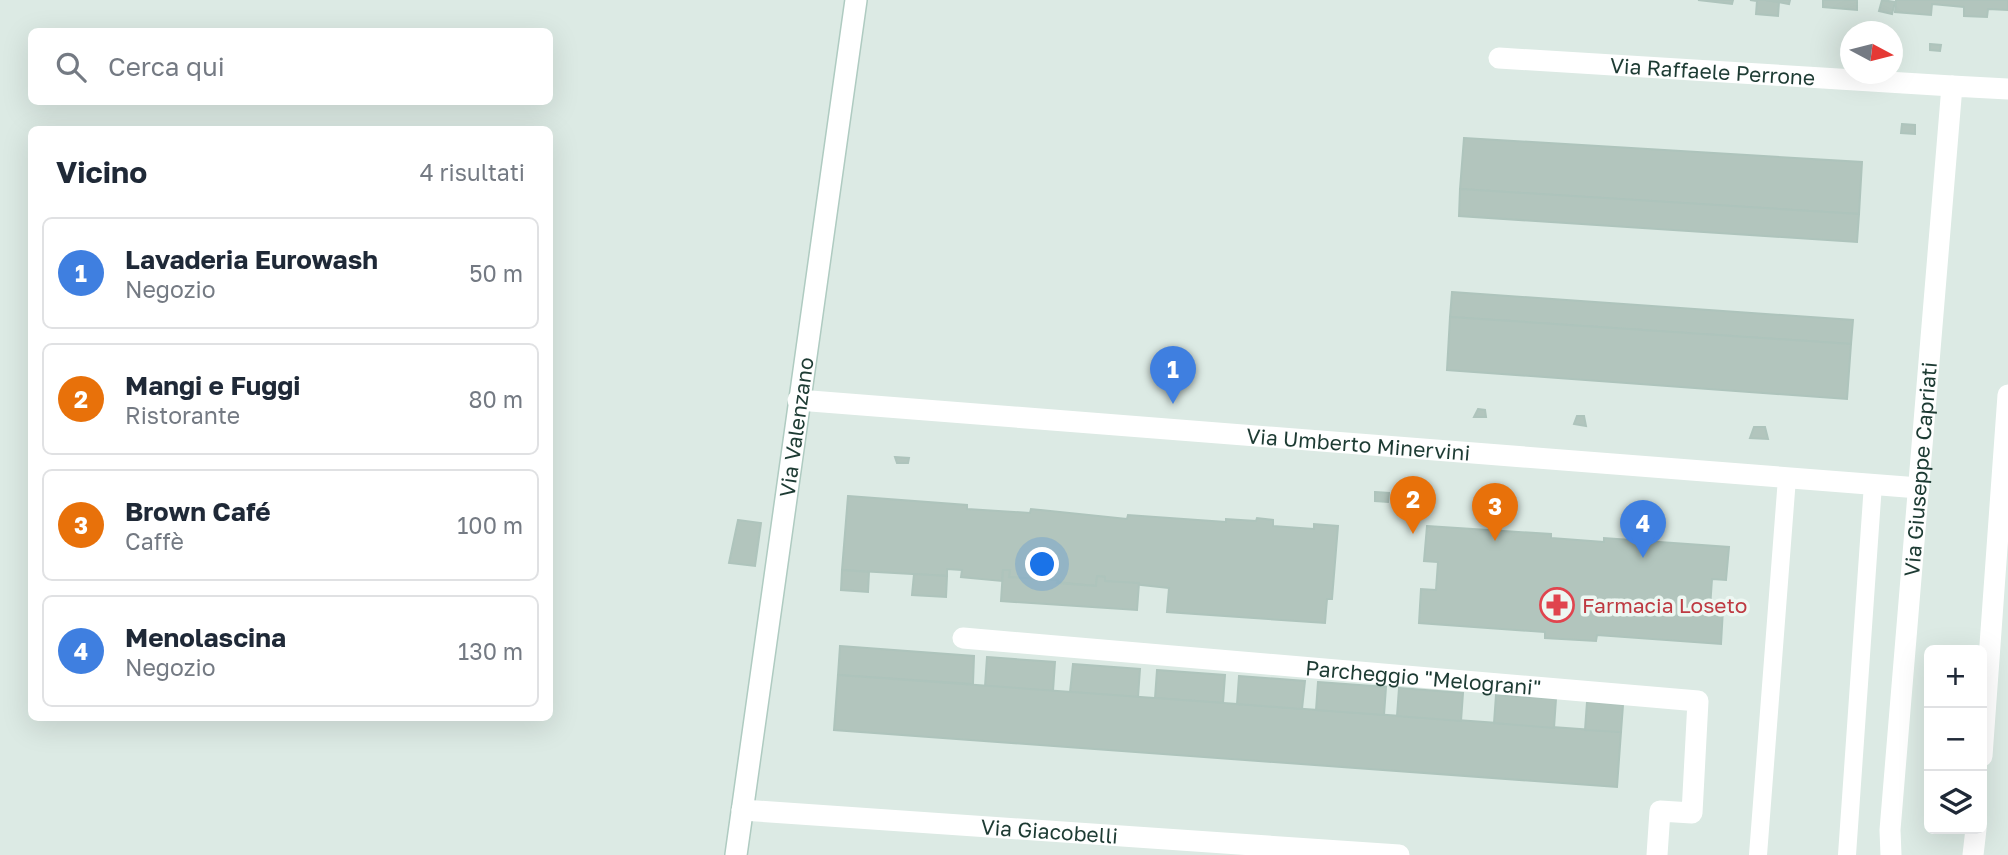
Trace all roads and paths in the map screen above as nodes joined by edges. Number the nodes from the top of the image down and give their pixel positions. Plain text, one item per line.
1 (856, 0) edge
2 (1499, 58) dead end
3 (1952, 86) junction
4 (2008, 89) edge
5 (2008, 395) edge
6 (798, 400) junction
7 (1787, 478) junction
8 (1873, 484) junction
9 (1919, 488) junction
10 (963, 638) dead end
11 (1985, 708) edge
12 (742, 810) junction
13 (1975, 834) edge
14 (736, 855) edge
15 (1399, 855) edge
16 (1657, 855) edge
17 (1758, 855) edge
18 (1847, 855) edge
19 (1891, 855) edge
20 (1973, 855) edge

1 - 6 street, Via Valenzano
2 - 3 street, Via Raffaele Perrone
3 - 4 street, Via Raffaele Perrone
3 - 9 street, Via Giuseppe Capriati
5 - 11 street
6 - 7 street, Via Umberto Minervini
6 - 12 street, Via Valenzano
7 - 8 street, Via Umberto Minervini
7 - 17 lane
8 - 9 street, Via Umberto Minervini
8 - 18 lane
9 - 19 street, Via Giuseppe Capriati
10 - 16 street, Parcheggio "Melograni"
12 - 14 street, Via Valenzano
12 - 15 street, Via Giacobelli
13 - 20 street

